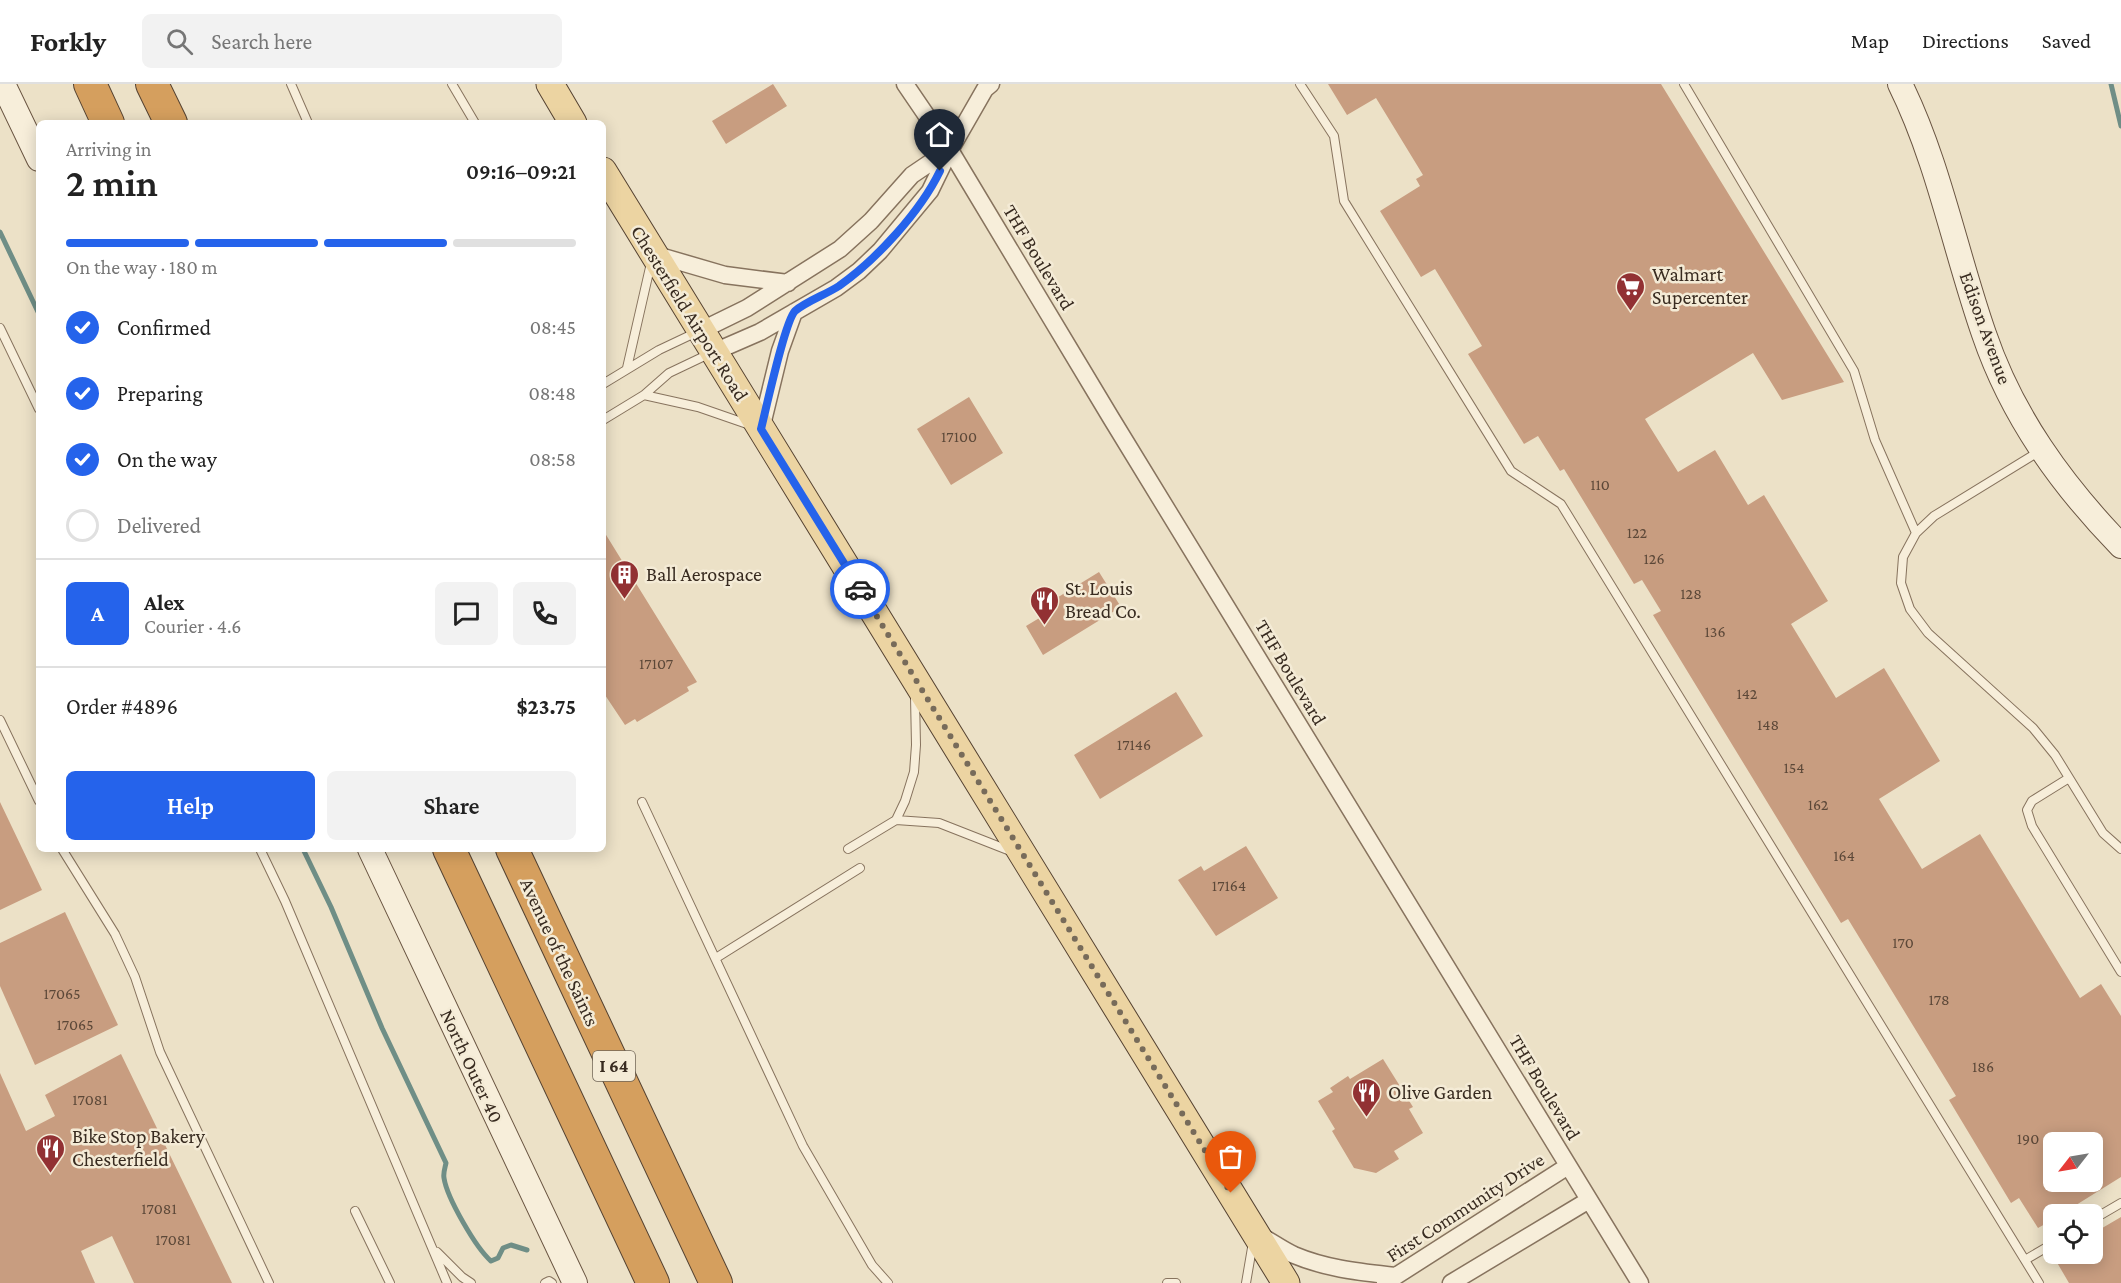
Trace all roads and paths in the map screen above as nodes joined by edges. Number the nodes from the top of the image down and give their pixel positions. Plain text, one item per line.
1 (3, 84) edge
2 (90, 84) edge
3 (152, 84) edge
4 (291, 84) edge
5 (452, 84) edge
6 (550, 84) edge
7 (905, 84) edge
8 (991, 84) edge
9 (1300, 84) edge
10 (1684, 84) edge
11 (1900, 84) edge
12 (107, 120) edge
13 (170, 120) edge
14 (307, 120) edge
15 (473, 120) edge
16 (571, 120) edge
17 (950, 150) junction
18 (36, 153) edge
19 (606, 176) edge
20 (653, 254) junction
21 (788, 283) junction
22 (794, 312) junction
23 (0, 328) edge
24 (707, 341) junction
25 (627, 368) junction
26 (606, 382) edge
27 (644, 395) junction
28 (36, 403) edge
29 (606, 418) edge
30 (761, 429) junction
31 (2041, 450) junction
32 (1916, 533) junction
33 (2121, 546) edge
34 (915, 677) junction
35 (0, 720) edge
36 (2069, 778) junction
37 (36, 795) edge
38 (642, 802) dead end
39 (896, 820) junction
40 (848, 849) dead end
41 (2121, 849) edge
42 (64, 852) edge
43 (261, 852) edge
44 (371, 852) edge
45 (450, 852) edge
46 (513, 852) edge
47 (1023, 856) junction
48 (860, 868) dead end
49 (716, 958) junction
50 (2121, 972) edge
51 (1568, 1166) junction
52 (1589, 1200) junction
53 (2121, 1203) edge
54 (355, 1211) dead end
55 (2103, 1214) edge
56 (1255, 1233) junction
57 (432, 1247) junction
58 (2043, 1249) edge
59 (2025, 1260) junction
60 (1390, 1279) edge
61 (567, 1282) edge
62 (269, 1283) edge
63 (390, 1283) edge
64 (447, 1283) edge
65 (471, 1283) edge
66 (545, 1283) edge
67 (653, 1283) edge
68 (716, 1283) edge
69 (888, 1283) edge
70 (1167, 1283) edge
71 (1176, 1283) edge
72 (1246, 1283) edge
73 (1286, 1283) edge
74 (1451, 1283) edge
75 (1640, 1283) edge
76 (2039, 1283) edge

1 - 18 street
2 - 12 highway
3 - 13 highway
4 - 14 lane
5 - 15 lane
6 - 16 main road
7 - 17 street, THF Boulevard
8 - 17 street
9 - 59 lane
10 - 32 lane
11 - 31 street, Edison Avenue
17 - 21 street
17 - 22 street
17 - 51 street, THF Boulevard
19 - 20 main road, Chesterfield Airport Road
20 - 21 street
20 - 24 main road, Chesterfield Airport Road
20 - 25 lane
21 - 24 street
22 - 24 street
22 - 30 street
23 - 28 lane
24 - 25 lane
24 - 27 lane
24 - 30 main road, Chesterfield Airport Road
25 - 26 lane
27 - 29 lane
27 - 30 lane
30 - 34 main road, Chesterfield Airport Road
31 - 32 lane
31 - 33 street, Edison Avenue
32 - 36 lane
34 - 39 lane
34 - 47 main road, Chesterfield Airport Road
35 - 37 lane
36 - 41 lane
36 - 50 lane
38 - 49 lane
39 - 40 lane
39 - 47 lane
42 - 62 lane
43 - 57 lane
44 - 61 street, North Outer 40
45 - 67 highway
46 - 68 highway, Avenue of the Saints / I 64
47 - 56 main road, Chesterfield Airport Road
48 - 49 lane
49 - 69 lane
51 - 52 street, THF Boulevard
51 - 60 street, First Community Drive
52 - 74 street
52 - 75 street, THF Boulevard
53 - 55 lane
54 - 63 lane
56 - 60 street
56 - 72 lane
56 - 73 main road, Chesterfield Airport Road
57 - 64 lane
57 - 65 lane
58 - 59 lane
59 - 76 lane
61 - 66 lane
70 - 71 lane

